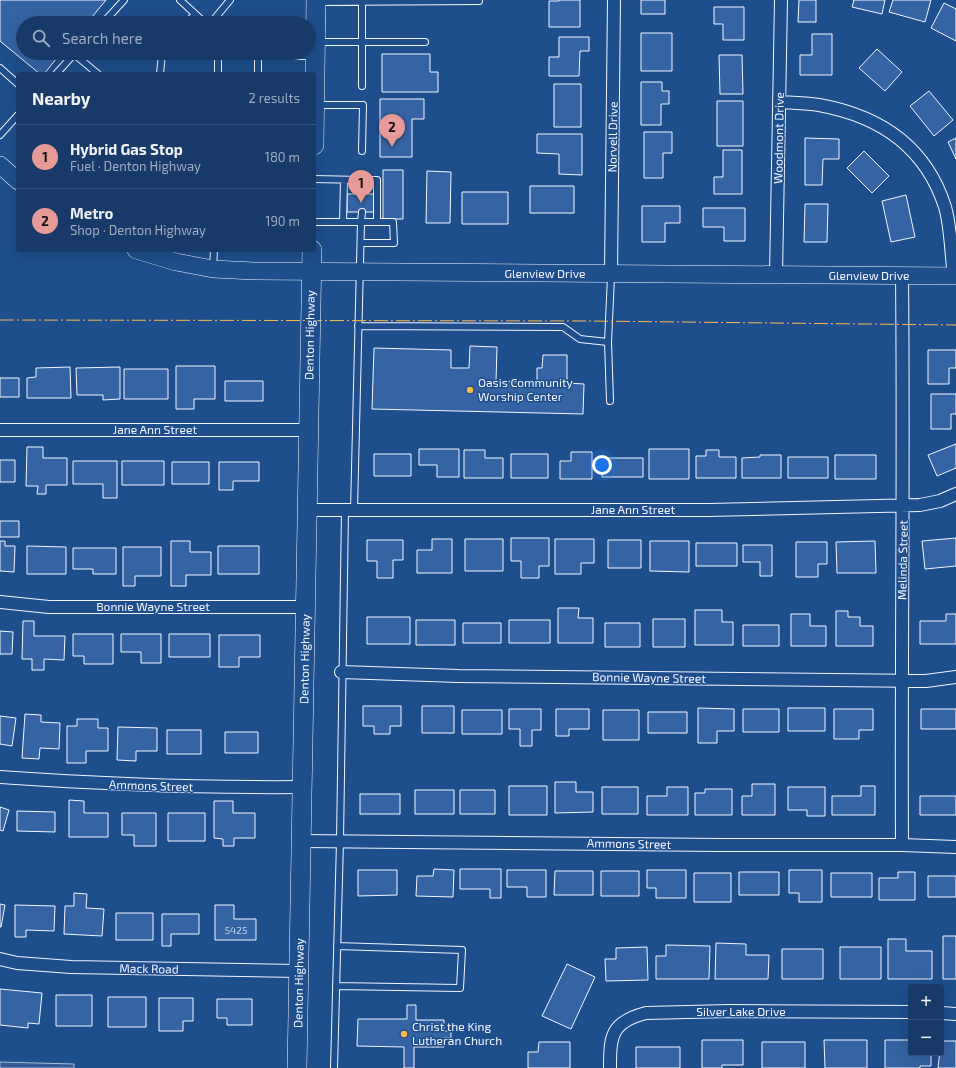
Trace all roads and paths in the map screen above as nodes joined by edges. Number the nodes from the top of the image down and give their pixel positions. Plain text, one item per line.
1 (124, 0) edge
2 (180, 0) edge
3 (230, 0) edge
4 (614, 0) edge
5 (781, 0) edge
6 (316, 1) edge
7 (362, 1) edge
8 (479, 1) edge
9 (196, 14) edge
10 (109, 16) edge
11 (217, 16) edge
12 (362, 42) junction
13 (425, 42) dead end
14 (316, 49) joint
15 (69, 60) edge
16 (83, 60) edge
17 (161, 60) edge
18 (218, 60) edge
19 (258, 60) edge
20 (316, 60) edge
21 (0, 68) edge
22 (58, 72) edge
23 (96, 72) edge
24 (160, 72) edge
25 (218, 72) edge
26 (258, 72) edge
27 (316, 72) edge
28 (16, 82) edge
29 (362, 86) dead end
30 (780, 102) junction
31 (316, 106) edge
32 (16, 117) edge
33 (0, 135) edge
34 (362, 151) dead end
35 (0, 165) edge
36 (16, 179) edge
37 (316, 179) edge
38 (344, 180) junction
39 (361, 180) junction
40 (361, 194) dead end
41 (362, 212) dead end
42 (316, 222) edge
43 (343, 222) junction
44 (361, 222) junction
45 (377, 222) junction
46 (361, 243) junction
47 (143, 252) edge
48 (214, 252) edge
49 (312, 252) edge
50 (213, 269) junction
51 (311, 272) junction
52 (360, 272) junction
53 (612, 274) junction
54 (776, 275) junction
55 (902, 276) junction
56 (955, 276) edge
57 (358, 326) junction
58 (608, 342) junction
59 (610, 401) dead end
60 (0, 430) edge
61 (310, 430) junction
62 (956, 494) edge
63 (904, 505) junction
64 (308, 510) junction
65 (349, 510) junction
66 (0, 602) edge
67 (306, 607) junction
68 (341, 672) junction
69 (956, 677) edge
70 (902, 681) junction
71 (0, 778) edge
72 (302, 787) junction
73 (301, 841) junction
74 (340, 841) junction
75 (902, 845) junction
76 (956, 847) edge
77 (337, 946) junction
78 (0, 959) edge
79 (299, 971) junction
80 (336, 986) junction
81 (908, 1012) edge
82 (944, 1014) edge
83 (956, 1014) edge
84 (297, 1068) edge
85 (334, 1068) edge
86 (610, 1068) edge

1 - 10 lane
2 - 9 lane
3 - 11 lane
4 - 53 street, Norvell Drive
5 - 30 street, Woodmont Drive
6 - 7 lane
6 - 14 main road
7 - 8 lane
7 - 12 lane
12 - 13 lane
12 - 14 lane
12 - 29 lane
15 - 22 lane
16 - 23 lane
17 - 24 lane
18 - 25 lane
19 - 26 lane
20 - 27 main road
21 - 28 lane
30 - 54 street, Woodmont Drive
30 - 56 street
31 - 34 lane
32 - 33 lane
35 - 36 main road
37 - 38 lane
38 - 39 lane
38 - 43 lane
39 - 40 lane
39 - 45 lane
41 - 44 lane
42 - 43 lane
43 - 44 lane
44 - 45 lane
44 - 46 lane
45 - 46 lane
46 - 52 lane
47 - 50 main road, Glenview Drive
48 - 50 lane
49 - 51 main road, Denton Highway
50 - 51 main road, Glenview Drive
51 - 52 main road, Glenview Drive
51 - 61 main road, Denton Highway
52 - 53 main road, Glenview Drive
52 - 57 lane
53 - 54 main road, Glenview Drive
53 - 58 lane
54 - 55 main road, Glenview Drive
55 - 56 main road, Glenview Drive
55 - 63 street, Melinda Street
57 - 58 lane
57 - 65 lane
58 - 59 lane
60 - 61 street, Jane Ann Street
61 - 64 main road, Denton Highway
62 - 63 street, Jane Ann Street
63 - 65 street, Jane Ann Street
63 - 70 street, Melinda Street
64 - 65 street, Jane Ann Street
64 - 67 main road, Denton Highway
65 - 68 lane
66 - 67 street, Bonnie Wayne Street
67 - 72 main road, Denton Highway
68 - 70 street, Bonnie Wayne Street
68 - 74 lane
69 - 70 street, Bonnie Wayne Street
70 - 75 street, Melinda Street
71 - 72 street, Ammons Street
72 - 73 main road, Denton Highway
73 - 74 street, Ammons Street
73 - 79 main road, Denton Highway
74 - 75 street, Ammons Street
74 - 77 lane
75 - 76 street, Ammons Street
77 - 80 lane
77 - 80 lane
78 - 79 street, Mack Road
79 - 84 main road, Denton Highway
80 - 85 lane
81 - 86 street, Silver Lake Drive
82 - 83 street

